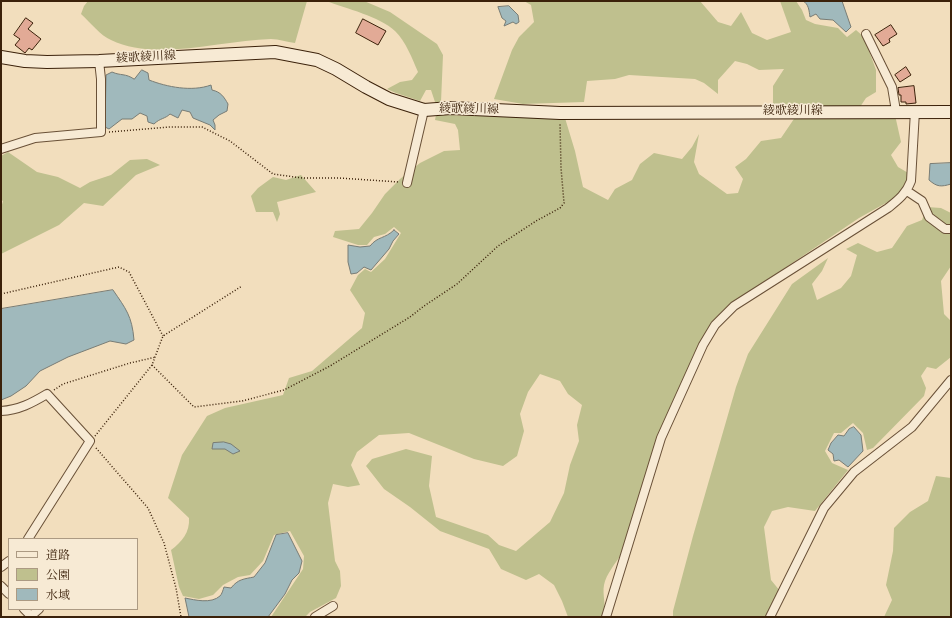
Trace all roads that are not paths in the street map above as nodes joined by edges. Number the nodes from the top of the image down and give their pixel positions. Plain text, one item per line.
1 (866, 34) dead end
2 (1, 57) edge
3 (99, 61) junction
4 (424, 110) junction
5 (896, 111) junction
6 (915, 111) junction
7 (951, 112) edge
8 (1, 149) edge
9 (407, 183) road end
10 (907, 191) junction
11 (951, 229) edge
12 (951, 380) edge
13 (1, 411) edge
14 (29, 538) edge
15 (333, 606) dead end
16 (25, 610) edge
17 (38, 610) edge
18 (315, 617) edge
19 (606, 617) edge
20 (770, 617) edge

1 - 5 street
2 - 3 main road, 綾歌綾川線
3 - 4 main road, 綾歌綾川線
3 - 8 street
4 - 5 main road, 綾歌綾川線
4 - 9 street
5 - 6 main road, 綾歌綾川線
6 - 7 main road, 綾歌綾川線
6 - 10 street
10 - 11 street
10 - 19 street
12 - 20 street
13 - 14 street
15 - 18 street
16 - 17 street

